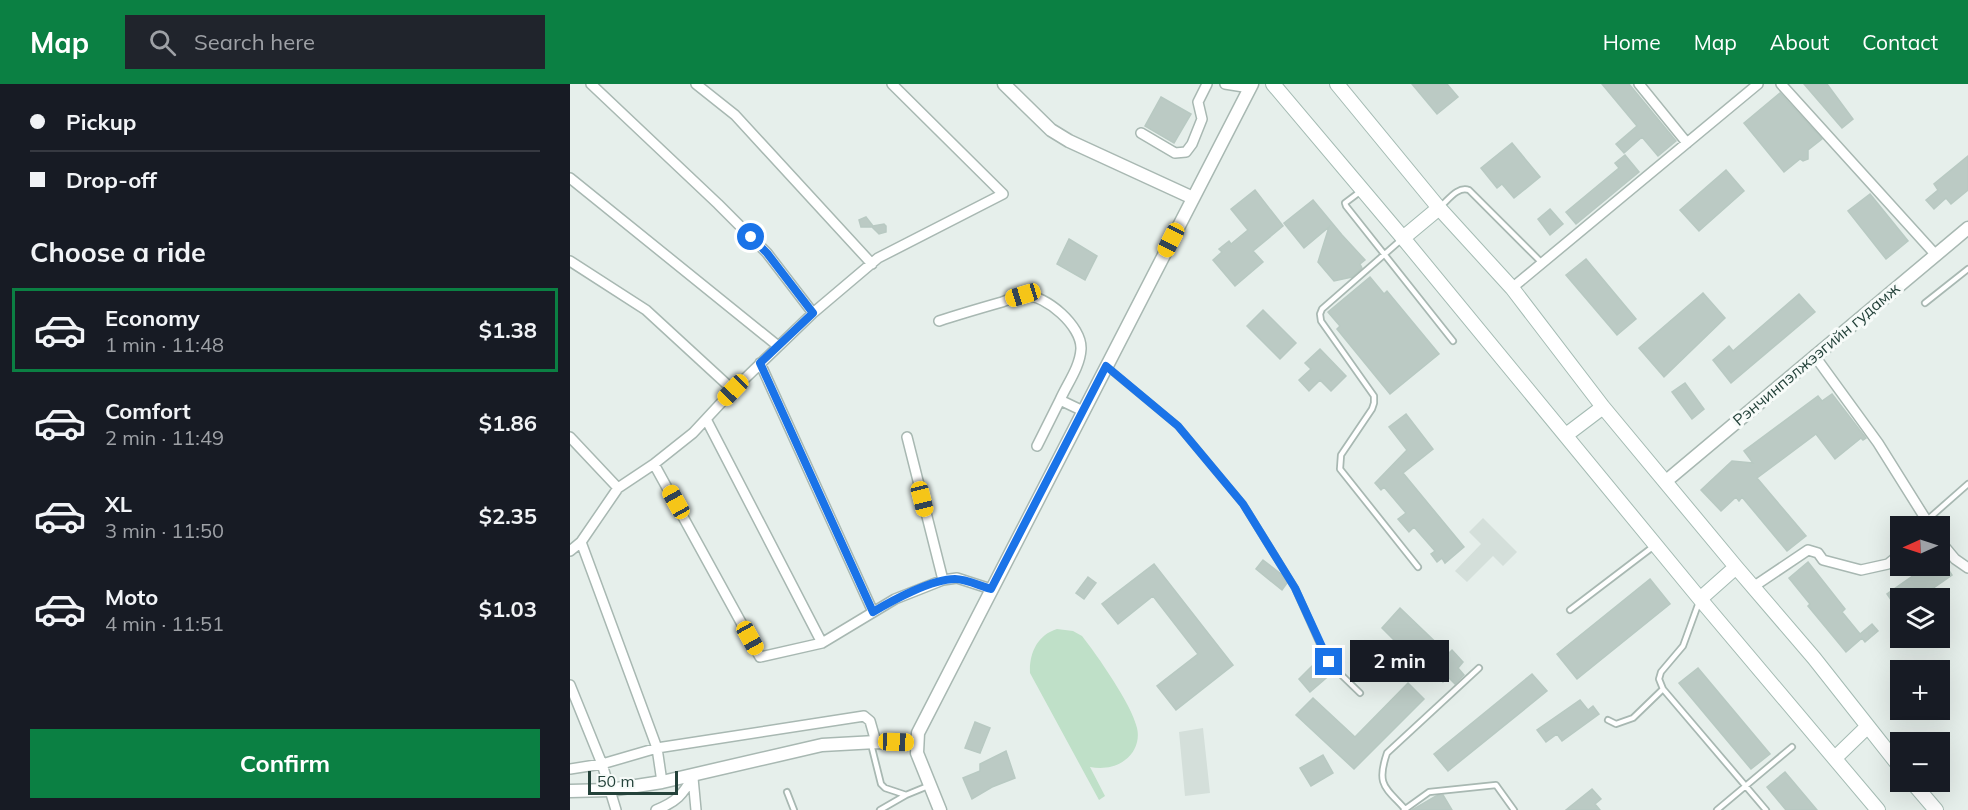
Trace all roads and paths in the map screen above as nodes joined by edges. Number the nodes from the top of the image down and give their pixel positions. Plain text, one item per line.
1 (591, 84) edge
2 (696, 84) edge
3 (892, 84) edge
4 (1004, 84) edge
5 (1207, 84) edge
6 (1225, 84) edge
7 (1273, 84) edge
8 (1337, 84) edge
9 (1639, 84) edge
10 (1758, 84) edge
11 (1781, 84) edge
12 (1251, 86) edge
13 (1141, 133) dead end
14 (1687, 143) junction
15 (570, 178) edge
16 (1362, 190) junction
17 (1193, 198) junction
18 (1439, 208) junction
19 (1968, 228) edge
20 (1403, 238) junction
21 (1935, 254) junction
22 (1384, 255) junction
23 (570, 261) edge
24 (1542, 263) junction
25 (872, 264) junction
26 (1968, 269) edge
27 (1512, 288) junction
28 (1925, 303) dead end
29 (813, 313) junction
30 (939, 321) dead end
31 (1453, 340) dead end
32 (778, 346) junction
33 (1814, 355) junction
34 (760, 363) junction
35 (1106, 366) junction
36 (733, 390) junction
37 (1060, 400) junction
38 (1603, 406) junction
39 (1083, 411) junction
40 (706, 419) junction
41 (1566, 435) junction
42 (570, 437) edge
43 (907, 437) dead end
44 (1037, 446) dead end
45 (654, 464) junction
46 (1665, 482) junction
47 (1968, 484) edge
48 (618, 488) junction
49 (1923, 516) edge
50 (1936, 516) edge
51 (581, 542) junction
52 (1656, 545) junction
53 (570, 550) edge
54 (1950, 554) edge
55 (1890, 562) edge
56 (1418, 567) dead end
57 (1736, 567) junction
58 (1968, 568) edge
59 (943, 580) junction
60 (1753, 587) junction
61 (991, 589) junction
62 (1700, 599) junction
63 (1570, 610) dead end
64 (873, 612) junction
65 (822, 643) junction
66 (1479, 668) dead end
67 (570, 685) edge
68 (1663, 689) junction
69 (1360, 693) dead end
70 (1608, 720) dead end
71 (1867, 727) junction
72 (873, 742) junction
73 (916, 743) junction
74 (1792, 747) dead end
75 (657, 748) junction
76 (1890, 755) edge
77 (1835, 758) junction
78 (602, 764) junction
79 (570, 769) edge
80 (693, 776) junction
81 (662, 782) junction
82 (930, 786) junction
83 (1745, 786) junction
84 (610, 790) junction
85 (570, 792) edge
86 (786, 792) dead end
87 (1921, 792) edge
88 (906, 795) junction
89 (1404, 809) edge
90 (616, 810) edge
91 (656, 810) edge
92 (696, 810) edge
93 (794, 810) edge
94 (880, 810) edge
95 (940, 810) edge
96 (1515, 810) edge
97 (1717, 810) edge
98 (1766, 810) edge
99 (1878, 810) edge
100 (1936, 810) edge

1 - 29 street
2 - 25 street
3 - 25 street
4 - 17 street
5 - 13 street
6 - 12 street
7 - 16 main road
8 - 18 main road
9 - 14 street
10 - 14 street
11 - 21 street
12 - 17 street
14 - 24 street
15 - 32 street
16 - 20 main road
16 - 22 lane
17 - 35 street
18 - 20 main road
18 - 24 lane
18 - 27 main road
19 - 21 street, Рэнчинпэлжээгийн гудамж
20 - 22 lane
20 - 41 main road
21 - 33 street, Рэнчинпэлжээгийн гудамж
22 - 31 lane
22 - 56 lane
23 - 36 street
24 - 27 street
25 - 29 street
26 - 28 lane
27 - 38 main road
29 - 32 street
30 - 37 street
32 - 34 street
33 - 46 street, Рэнчинпэлжээгийн гудамж
33 - 49 street
34 - 36 street
34 - 64 street
35 - 39 street
35 - 69 lane
36 - 40 street
37 - 39 street
37 - 44 street
38 - 41 main road
38 - 46 main road
39 - 61 street
40 - 45 street
40 - 65 street
41 - 52 main road
42 - 48 street
43 - 59 street
45 - 48 street
45 - 65 street
46 - 57 main road
47 - 50 lane
48 - 51 street
51 - 53 street
51 - 75 street
52 - 62 main road
52 - 63 lane
54 - 58 street
55 - 60 street
57 - 60 main road
57 - 62 main road
59 - 61 street
59 - 64 street
60 - 71 main road
61 - 73 street
62 - 68 lane
62 - 77 main road
64 - 65 street
66 - 89 lane
67 - 78 street
68 - 70 lane
68 - 83 lane
71 - 76 main road
71 - 77 main road
72 - 73 street
72 - 75 street
72 - 80 street
72 - 88 lane
73 - 82 street
74 - 83 lane
75 - 78 street
75 - 81 street
77 - 99 main road
78 - 79 street
78 - 84 street
80 - 81 street
80 - 91 street
80 - 92 street
81 - 84 street
82 - 88 lane
82 - 95 street
83 - 97 lane
83 - 98 lane
84 - 85 street
84 - 90 street
86 - 93 lane
87 - 100 main road
88 - 94 lane
89 - 96 lane

